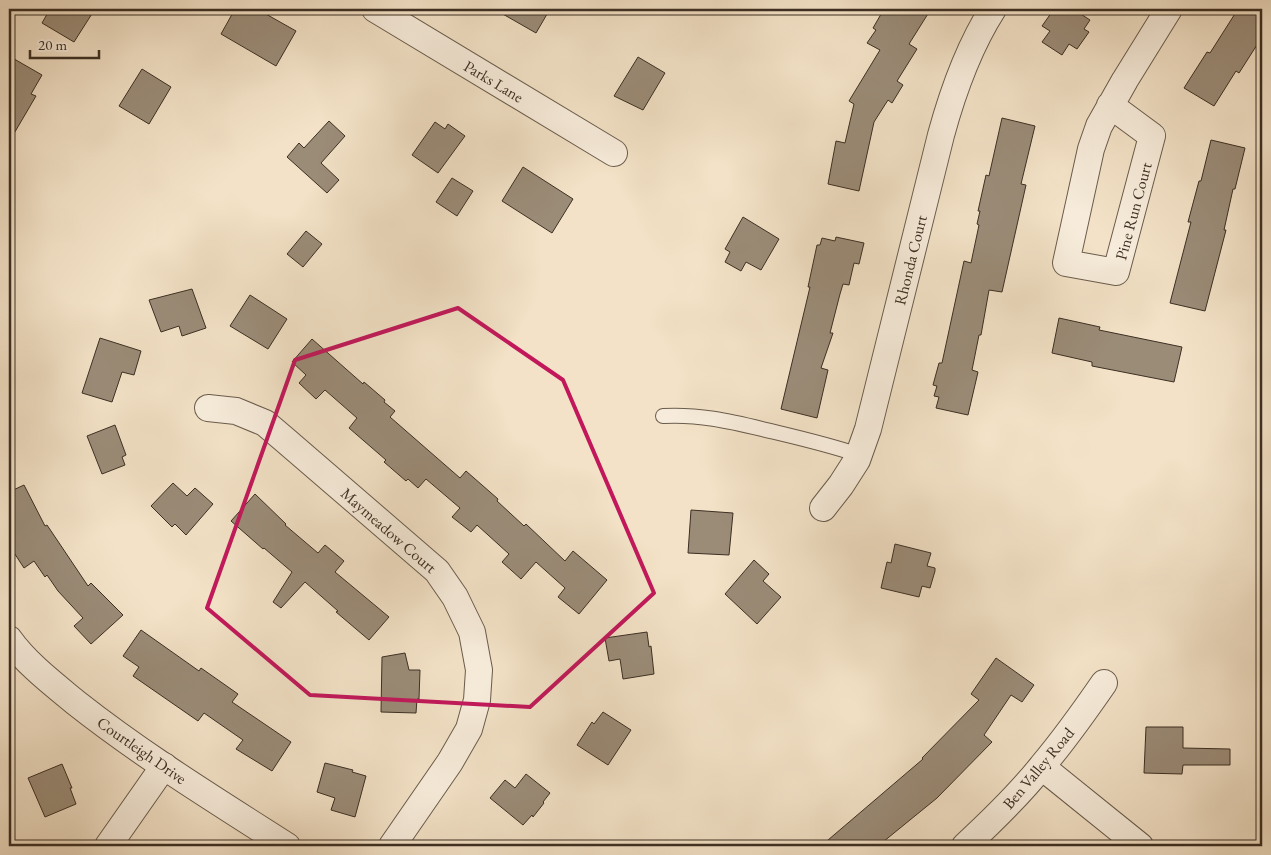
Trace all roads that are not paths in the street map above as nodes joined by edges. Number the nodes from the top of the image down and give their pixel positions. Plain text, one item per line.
1 (375, 9) edge
2 (993, 9) edge
3 (1169, 9) edge
4 (1110, 105) junction
5 (614, 153) dead end
6 (208, 408) dead end
7 (663, 416) dead end
8 (859, 456) junction
9 (823, 508) dead end
10 (9, 639) edge
11 (1104, 684) dead end
12 (164, 766) junction
13 (1042, 767) junction
14 (108, 846) edge
15 (287, 846) edge
16 (392, 846) edge
17 (965, 846) edge
18 (1140, 846) edge

1 - 5 street, Parks Lane
2 - 8 street, Rhonda Court
3 - 4 street, Pine Run Court
4 - 4 street, Pine Run Court
6 - 16 street, Maymeadow Court
7 - 8 lane
8 - 9 street, Rhonda Court
10 - 12 street, Courtleigh Drive
11 - 13 street, Ben Valley Road
12 - 14 street
12 - 15 street, Courtleigh Drive
13 - 17 street, Ben Valley Road
13 - 18 street

